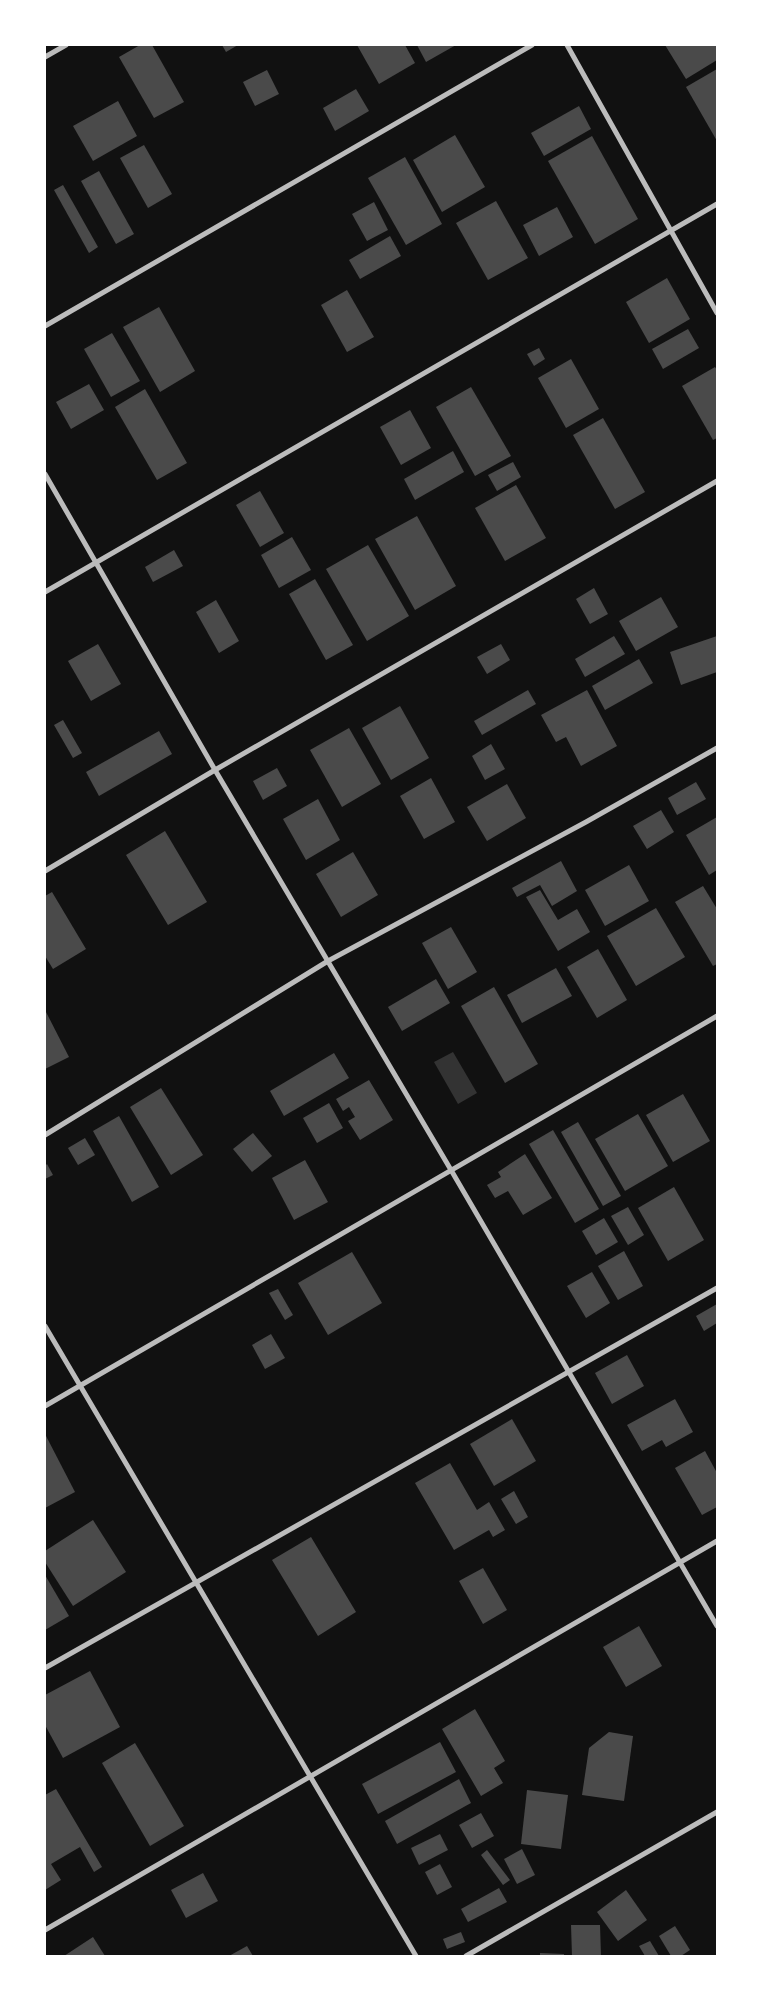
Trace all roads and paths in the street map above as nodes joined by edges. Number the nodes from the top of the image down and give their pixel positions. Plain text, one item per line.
1 (66, 45) edge
2 (532, 45) edge
3 (567, 45) edge
4 (45, 57) edge
5 (717, 204) edge
6 (671, 230) junction
7 (717, 312) edge
8 (45, 326) edge
9 (45, 474) edge
10 (717, 481) edge
11 (96, 563) junction
12 (45, 592) edge
13 (717, 748) edge
14 (215, 770) junction
15 (45, 871) edge
16 (328, 961) junction
17 (717, 1016) edge
18 (45, 1135) edge
19 (451, 1170) junction
20 (717, 1288) edge
21 (45, 1326) edge
22 (569, 1373) junction
23 (80, 1386) junction
24 (45, 1406) edge
25 (717, 1541) edge
26 (680, 1563) junction
27 (196, 1582) junction
28 (717, 1626) edge
29 (45, 1668) edge
30 (310, 1777) junction
31 (717, 1812) edge
32 (45, 1930) edge
33 (416, 1956) edge
34 (466, 1956) edge

1 - 4 street
2 - 8 street
3 - 6 street
5 - 6 street
6 - 7 street
6 - 11 street
9 - 11 street
10 - 14 street
11 - 12 street
11 - 14 street
13 - 16 street
14 - 15 street
14 - 16 street
16 - 18 street
16 - 19 street
17 - 19 street
19 - 22 street
19 - 23 street
20 - 22 street
21 - 23 street
22 - 26 street
22 - 27 street
23 - 24 street
23 - 27 street
25 - 26 street
26 - 28 street
26 - 30 street
27 - 29 street
27 - 30 street
30 - 32 street
30 - 33 street
31 - 34 street

